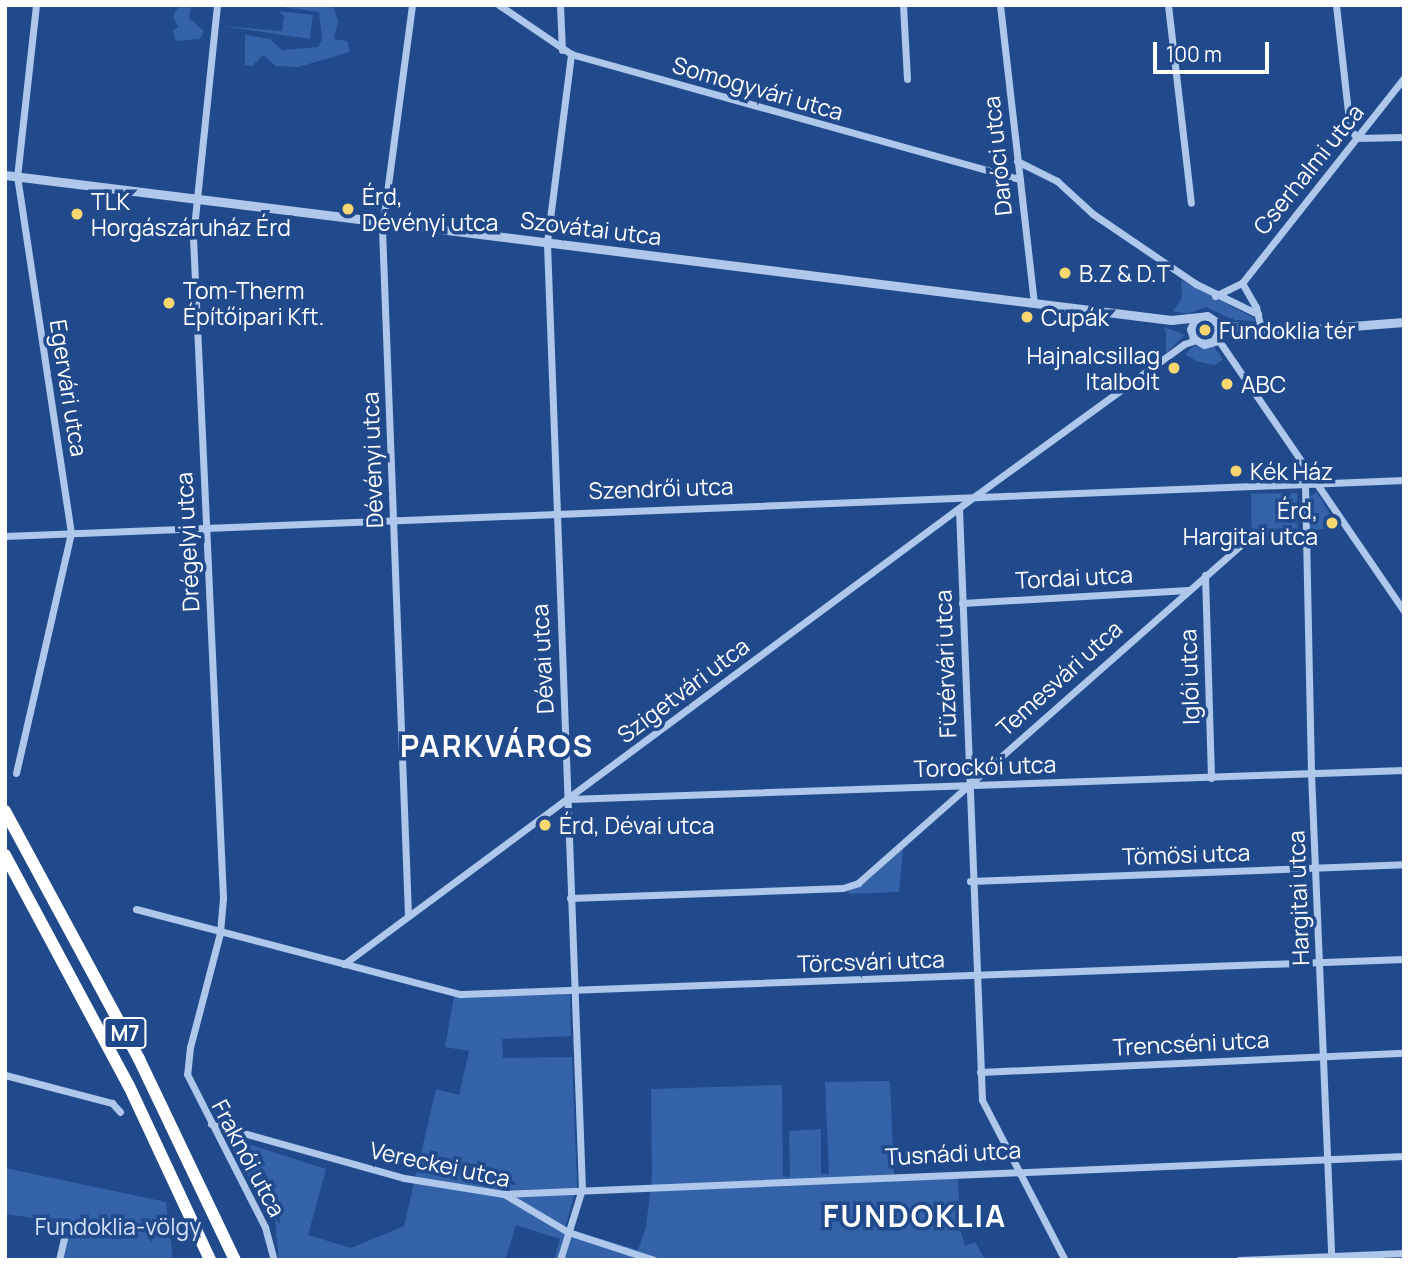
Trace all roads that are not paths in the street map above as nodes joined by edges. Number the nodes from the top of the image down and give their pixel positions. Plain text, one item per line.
1 (36, 5) edge
2 (217, 5) edge
3 (412, 5) edge
4 (499, 5) edge
5 (559, 5) edge
6 (903, 5) edge
7 (1000, 5) edge
8 (1168, 5) edge
9 (1336, 5) edge
10 (562, 50) junction
11 (571, 54) junction
12 (1404, 78) edge
13 (907, 79) dead end
14 (1404, 137) edge
15 (1357, 138) junction
16 (1017, 161) junction
17 (5, 175) edge
18 (17, 177) junction
19 (1020, 179) junction
20 (194, 197) junction
21 (1191, 203) dead end
22 (383, 222) junction
23 (547, 242) junction
24 (1242, 283) junction
25 (1215, 296) junction
26 (1034, 303) junction
27 (1258, 314) junction
28 (1196, 319) junction
29 (1171, 320) junction
30 (1404, 322) edge
31 (1191, 331) junction
32 (1262, 332) junction
33 (1217, 335) junction
34 (1196, 341) junction
35 (1184, 344) junction
36 (1404, 480) edge
37 (1317, 483) junction
38 (1305, 486) junction
39 (975, 496) junction
40 (959, 509) junction
41 (554, 512) junction
42 (391, 520) junction
43 (205, 529) junction
44 (71, 533) junction
45 (1252, 535) dead end
46 (5, 536) edge
47 (1205, 575) junction
48 (1188, 590) junction
49 (962, 603) junction
50 (1404, 611) edge
51 (1404, 770) edge
52 (16, 773) dead end
53 (1311, 773) junction
54 (1211, 778) junction
55 (968, 786) junction
56 (568, 799) junction
57 (5, 811) edge
58 (5, 855) edge
59 (1404, 864) edge
60 (1317, 868) junction
61 (970, 881) junction
62 (570, 898) junction
63 (136, 909) dead end
64 (408, 915) junction
65 (220, 933) junction
66 (1404, 960) edge
67 (1320, 963) junction
68 (344, 964) junction
69 (975, 978) junction
70 (573, 992) junction
71 (1404, 1053) edge
72 (1323, 1056) junction
73 (980, 1072) junction
74 (187, 1074) joint
75 (5, 1075) edge
76 (120, 1112) dead end
77 (211, 1124) junction
78 (1404, 1156) edge
79 (1326, 1158) junction
80 (1017, 1169) junction
81 (582, 1189) junction
82 (504, 1194) junction
83 (568, 1232) junction
84 (64, 1238) dead end
85 (1404, 1253) edge
86 (1331, 1258) edge
87 (59, 1260) edge
88 (210, 1260) edge
89 (235, 1260) edge
90 (274, 1260) edge
91 (560, 1260) edge
92 (654, 1260) edge
93 (1065, 1260) edge
94 (1240, 1260) edge

1 - 18 street, Egervári utca
2 - 20 street, Drégelyi utca
3 - 22 street, Dévényi utca
4 - 10 street, Somogyvári utca
5 - 10 street
6 - 13 street
7 - 16 street, Daróci utca
8 - 21 street
9 - 15 street
10 - 11 street, Somogyvári utca
11 - 19 street, Somogyvári utca
11 - 23 street, Dévai utca
12 - 15 street, Cserhalmi utca
14 - 15 street
15 - 24 street, Cserhalmi utca
16 - 19 street, Daróci utca
16 - 25 street
17 - 18 street, Szovátai utca
18 - 20 street, Szovátai utca
18 - 44 street, Egervári utca
19 - 26 street, Daróci utca
20 - 22 street, Szovátai utca
20 - 43 street, Drégelyi utca
22 - 23 street, Szovátai utca
22 - 42 street, Dévényi utca
23 - 26 street, Szovátai utca
23 - 41 street, Dévai utca
24 - 25 street, Cserhalmi utca
24 - 27 street
25 - 27 street
26 - 29 street, Szovátai utca
27 - 32 street
28 - 29 street
28 - 31 street
28 - 33 street
29 - 31 street
30 - 32 street
31 - 34 street
31 - 35 street, Szigetvári utca
32 - 33 street
33 - 34 street
33 - 37 street
34 - 35 street, Szigetvári utca
35 - 39 street, Szigetvári utca
36 - 37 street, Szendrői utca
37 - 38 street, Szendrői utca
37 - 50 street
38 - 39 street, Szendrői utca
38 - 53 street, Hargitai utca
39 - 40 street, Szigetvári utca
39 - 41 street, Szendrői utca
40 - 49 street, Füzérvári utca
40 - 56 street, Szigetvári utca
41 - 42 street, Szendrői utca
41 - 56 street, Dévai utca
42 - 43 street, Szendrői utca
42 - 64 street, Dévényi utca
43 - 44 street, Szendrői utca
43 - 65 street, Drégelyi utca
44 - 46 street, Szendrői utca
44 - 52 street, Egervári utca
45 - 47 street, Temesvári utca
47 - 48 street, Temesvári utca
47 - 54 street, Iglói utca
48 - 49 street, Tordai utca
48 - 55 street, Temesvári utca
49 - 55 street, Füzérvári utca
51 - 53 street, Torockói utca
53 - 54 street, Torockói utca
53 - 60 street, Hargitai utca
54 - 55 street, Torockói utca
55 - 56 street, Torockói utca
55 - 61 street, Füzérvári utca
55 - 62 street, Temesvári utca
56 - 62 street, Dévai utca
56 - 64 street, Szigetvári utca
57 - 89 highway, M7
58 - 88 highway, M7
59 - 60 street, Tömösi utca
60 - 61 street, Tömösi utca
60 - 67 street, Hargitai utca
61 - 69 street, Füzérvári utca
62 - 70 street, Dévai utca
63 - 65 street
64 - 68 street, Szigetvári utca
65 - 68 street
65 - 74 street, Drégelyi utca
66 - 67 street, Törcsvári utca
67 - 69 street, Törcsvári utca
67 - 72 street, Hargitai utca
68 - 70 street, Törcsvári utca
69 - 70 street, Törcsvári utca
69 - 73 street, Füzérvári utca
70 - 81 street, Dévai utca
71 - 72 street, Trencséni utca
72 - 73 street, Trencséni utca
72 - 79 street, Hargitai utca
73 - 80 street, Füzérvári utca
74 - 77 street, Fraknói utca
75 - 76 street
77 - 82 street, Vereckei utca
77 - 90 street, Fraknói utca
78 - 79 street, Tusnádi utca
79 - 80 street, Tusnádi utca
79 - 86 street, Hargitai utca
80 - 81 street, Tusnádi utca
80 - 93 street, Füzérvári utca
81 - 82 street, Tusnádi utca
81 - 83 street, Dévai utca
82 - 83 street, Vereckei utca
83 - 91 street, Dévai utca
83 - 92 street, Vereckei utca
84 - 87 street
85 - 86 street
86 - 94 street

